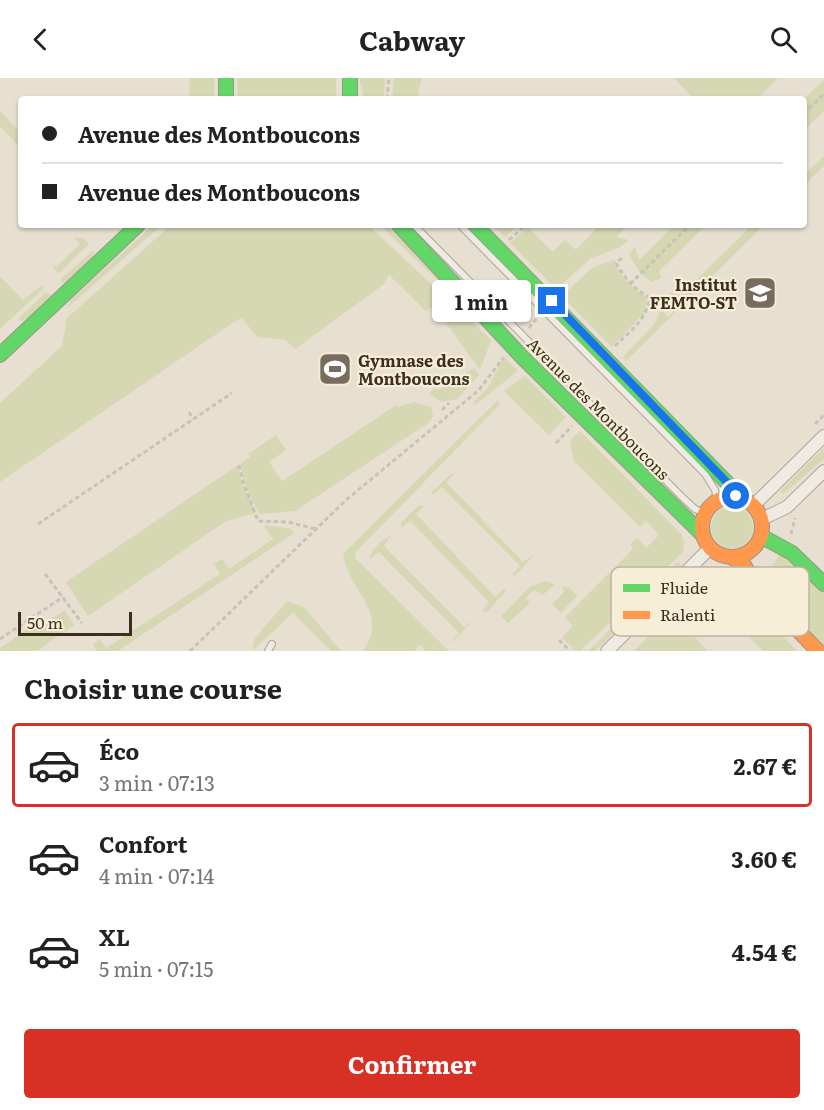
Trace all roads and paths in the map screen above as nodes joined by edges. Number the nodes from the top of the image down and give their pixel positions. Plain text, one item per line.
1 (226, 78) edge
2 (350, 78) edge
3 (389, 78) edge
4 (824, 94) edge
5 (225, 96) edge
6 (351, 96) edge
7 (387, 96) edge
8 (807, 111) edge
9 (135, 228) edge
10 (402, 228) edge
11 (417, 228) edge
12 (462, 228) edge
13 (479, 228) edge
14 (522, 228) edge
15 (687, 228) edge
16 (513, 236) dead end
17 (622, 258) dead end
18 (630, 284) junction
19 (611, 349) dead end
20 (0, 355) edge
21 (504, 356) dead end
22 (232, 393) dead end
23 (449, 403) dead end
24 (442, 410) dead end
25 (189, 412) dead end
26 (824, 415) edge
27 (193, 419) junction
28 (568, 430) dead end
29 (808, 431) dead end
30 (824, 436) edge
31 (556, 443) dead end
32 (239, 465) dead end
33 (824, 471) edge
34 (717, 500) junction
35 (748, 502) junction
36 (705, 513) junction
37 (762, 519) junction
38 (38, 524) dead end
39 (316, 529) junction
40 (703, 535) junction
41 (761, 536) junction
42 (710, 548) junction
43 (731, 557) junction
44 (691, 567) edge
45 (745, 567) edge
46 (806, 567) edge
47 (809, 569) edge
48 (45, 574) dead end
49 (824, 584) edge
50 (63, 597) junction
51 (82, 622) dead end
52 (622, 636) edge
53 (803, 636) edge
54 (0, 639) edge
55 (559, 640) dead end
56 (272, 644) dead end
57 (190, 651) edge
58 (268, 651) edge
59 (570, 651) edge
60 (607, 651) edge
61 (818, 651) edge

1 - 5 street
2 - 6 street
3 - 7 path
4 - 8 path
9 - 20 street
10 - 40 street, Avenue des Montboucons
11 - 36 lane
12 - 34 lane
13 - 35 street
14 - 16 path
15 - 18 path
17 - 18 path
18 - 19 path
21 - 39 path
22 - 27 path
23 - 24 path
25 - 27 path
26 - 29 path
27 - 38 path
28 - 31 path
30 - 35 street
32 - 39 path
33 - 37 street
34 - 35 street
34 - 36 street
35 - 37 street
36 - 40 street
37 - 41 street
39 - 57 path
40 - 42 street
41 - 43 street
41 - 46 street
42 - 43 street
42 - 44 street
43 - 45 street
47 - 49 street
48 - 50 path
50 - 51 path
50 - 54 path
52 - 60 street
53 - 61 street
55 - 59 path
56 - 58 lane

